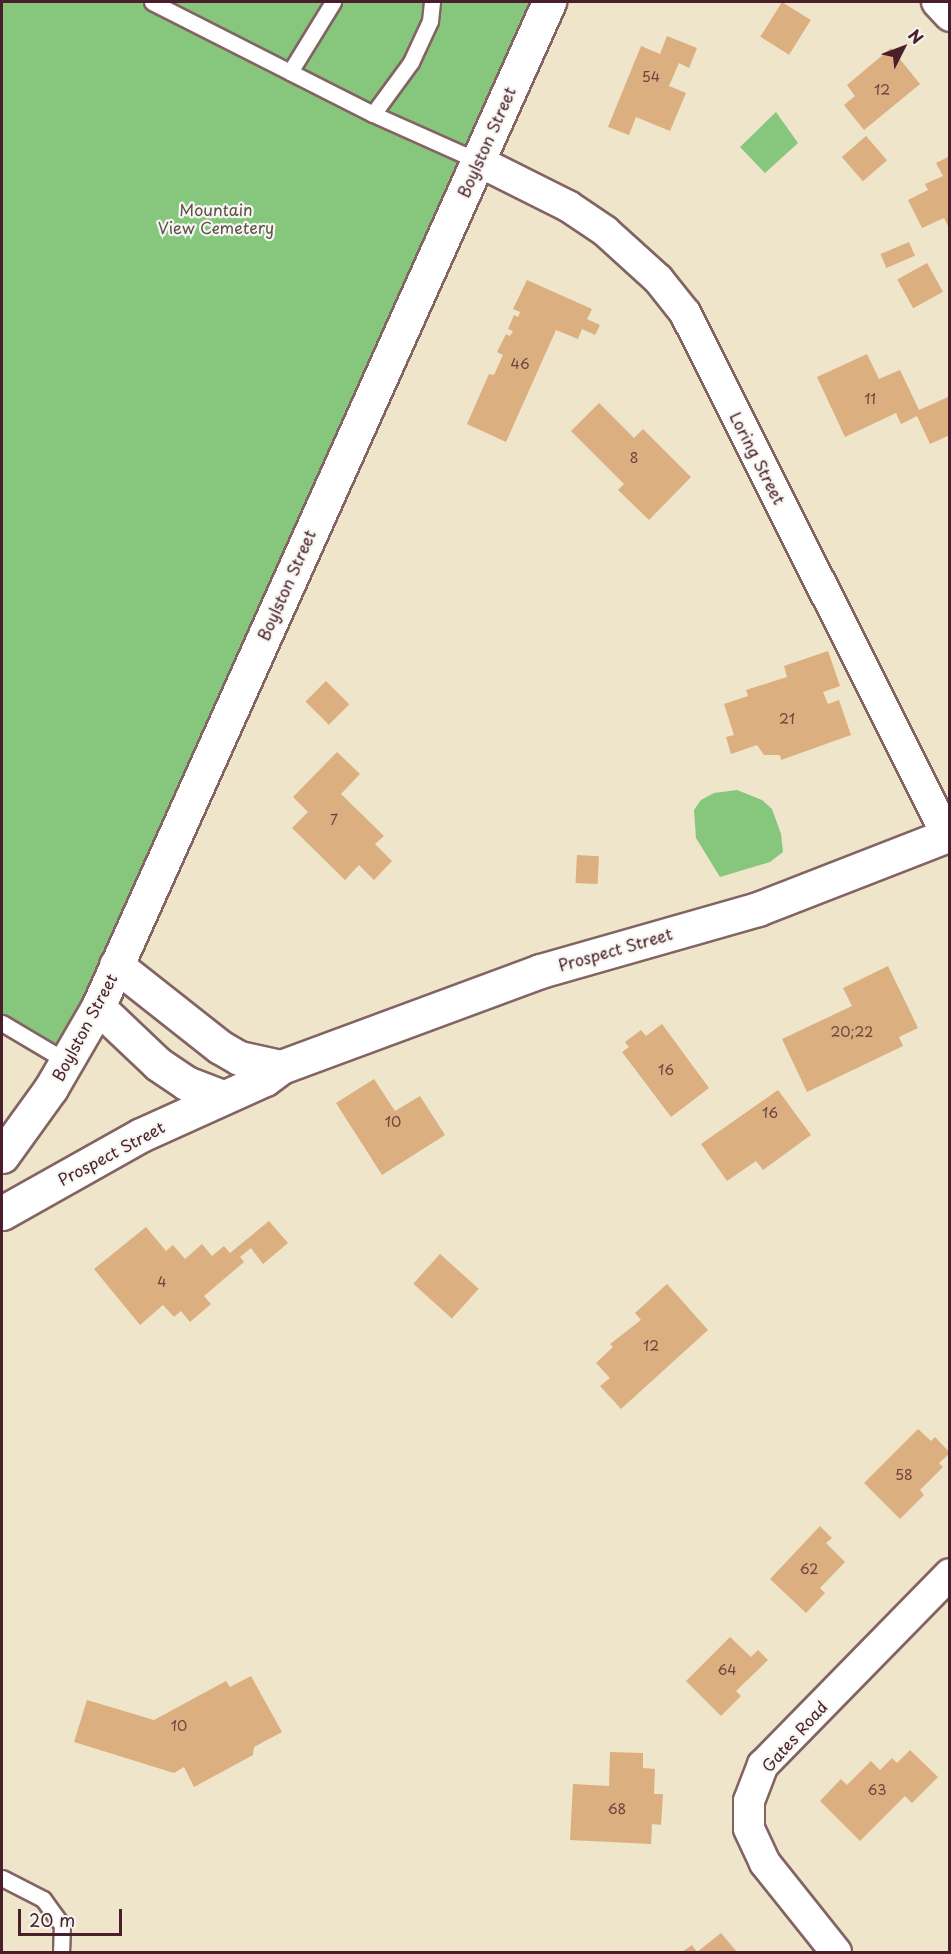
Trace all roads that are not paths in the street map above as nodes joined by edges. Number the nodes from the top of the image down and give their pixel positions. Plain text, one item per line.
1 (152, 2) edge
2 (333, 2) edge
3 (432, 2) edge
4 (549, 2) edge
5 (937, 2) edge
6 (950, 16) edge
7 (290, 72) junction
8 (373, 114) junction
9 (478, 161) junction
10 (948, 835) edge
11 (117, 965) junction
12 (98, 1007) junction
13 (2, 1023) edge
14 (66, 1061) junction
15 (281, 1067) junction
16 (222, 1098) junction
17 (2, 1156) edge
18 (2, 1213) edge
19 (950, 1574) edge
20 (2, 1878) edge
21 (61, 1953) edge
22 (836, 1953) edge

1 - 7 lane
2 - 7 lane
3 - 8 lane
4 - 9 street, Boylston Street
5 - 6 street
7 - 8 lane
8 - 9 lane
9 - 10 street, Loring Street
9 - 11 street, Boylston Street
10 - 15 street, Prospect Street
11 - 12 street, Boylston Street
11 - 15 street
12 - 14 street, Boylston Street
12 - 16 street
13 - 14 lane
14 - 17 street, Boylston Street
15 - 16 street, Prospect Street
16 - 18 street, Prospect Street
19 - 22 street, Gates Road
20 - 21 lane

